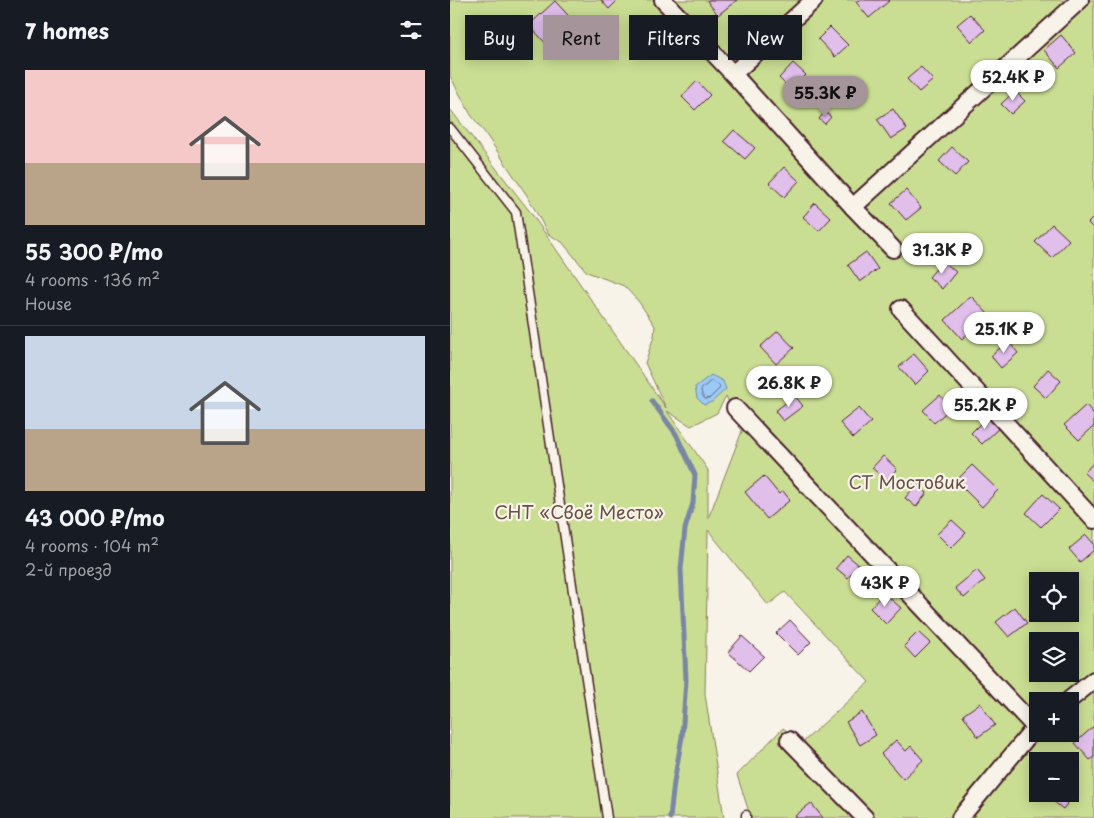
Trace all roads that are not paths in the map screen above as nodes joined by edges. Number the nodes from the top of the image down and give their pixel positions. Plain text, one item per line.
1 (663, 0) edge
2 (814, 0) edge
3 (1080, 0) edge
4 (734, 74) junction
5 (450, 128) edge
6 (853, 207) junction
7 (893, 249) dead end
8 (901, 309) dead end
9 (735, 408) dead end
10 (1094, 520) edge
11 (1091, 690) edge
12 (1079, 696) edge
13 (1029, 718) edge
14 (1029, 734) edge
15 (789, 740) dead end
16 (607, 818) edge
17 (865, 818) edge
18 (960, 818) edge

1 - 4 street
2 - 4 street
3 - 6 street
4 - 6 street
5 - 16 lane
6 - 7 street
8 - 10 street
9 - 13 street
11 - 12 street
14 - 18 street
15 - 17 street

